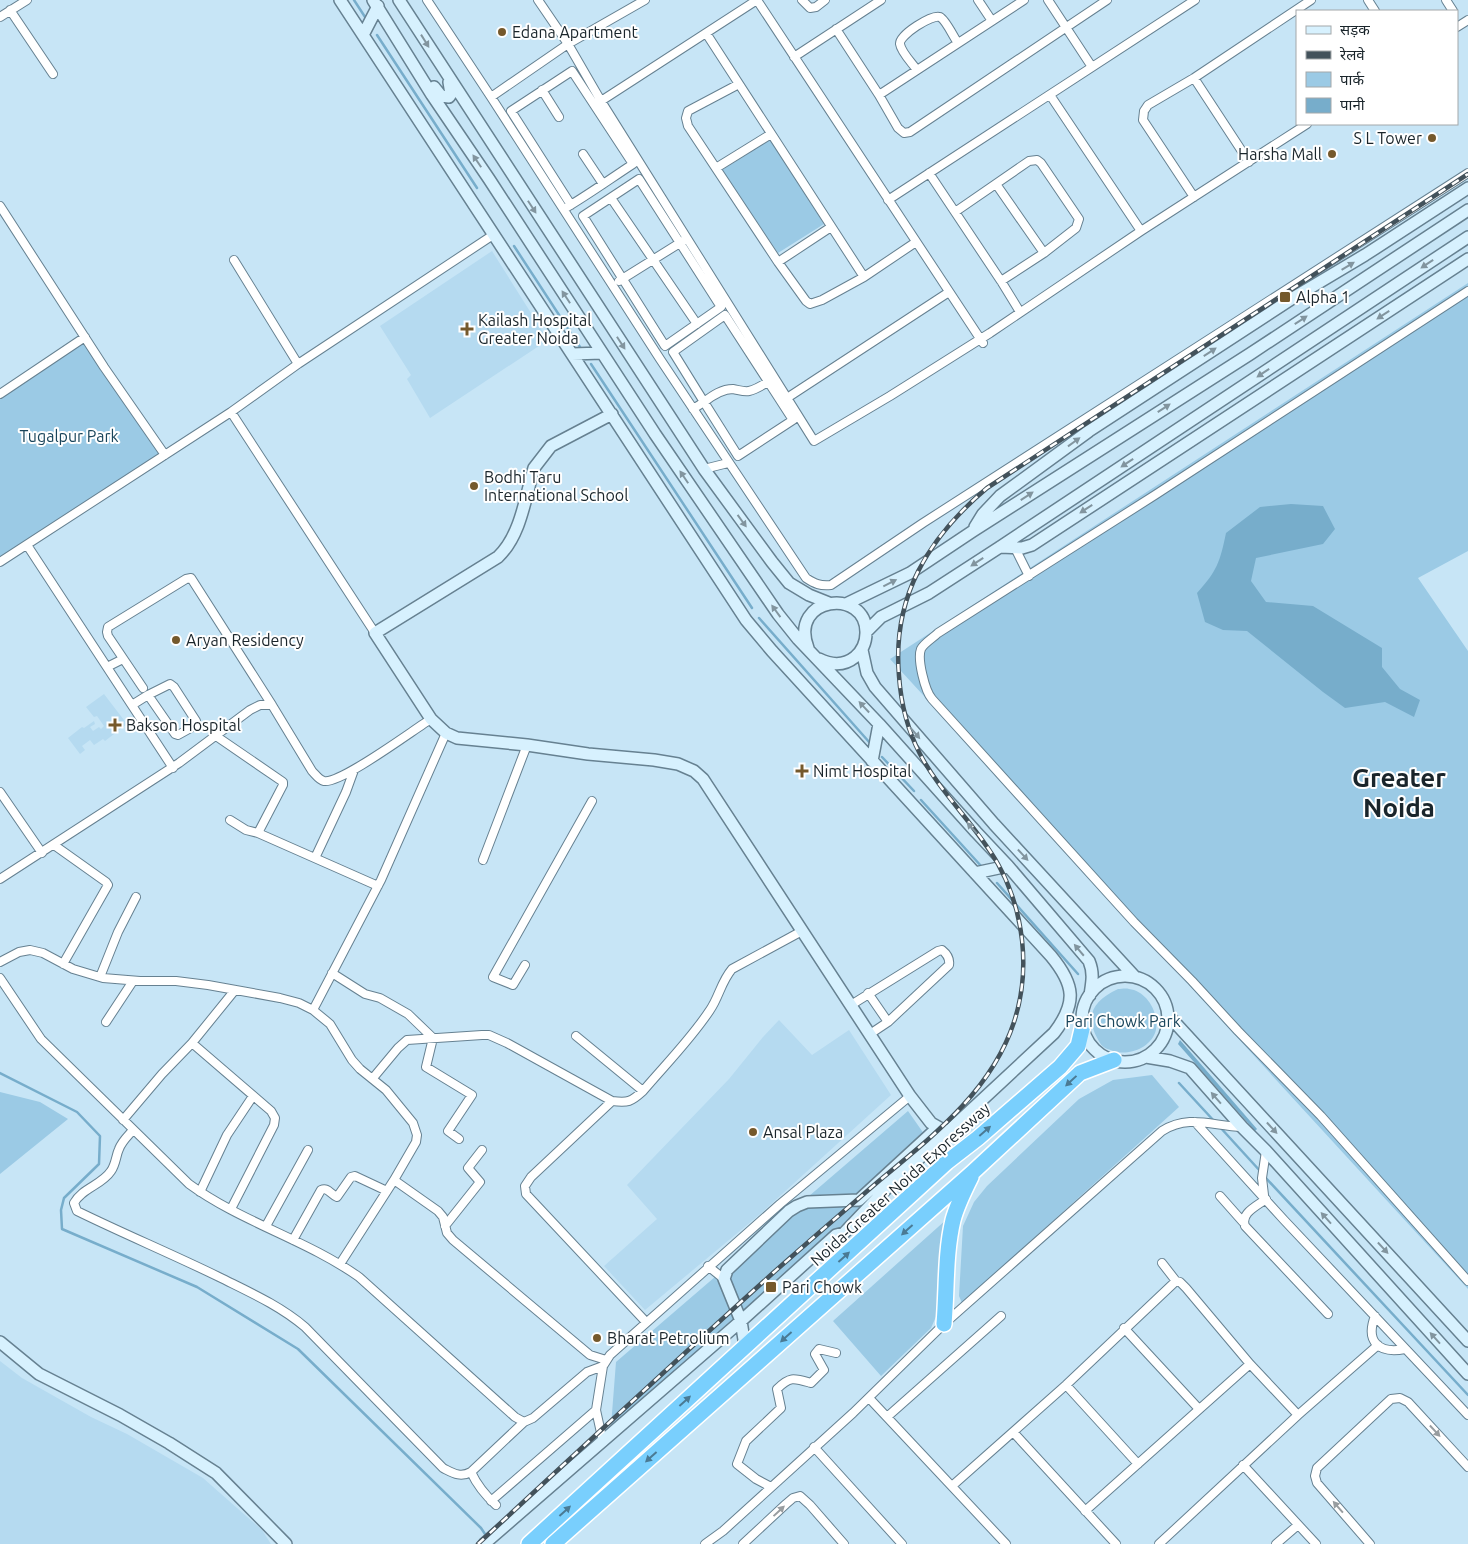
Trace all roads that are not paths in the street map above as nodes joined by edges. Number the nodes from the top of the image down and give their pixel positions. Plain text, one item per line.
1 (27, 0) edge
2 (340, 0) edge
3 (399, 0) edge
4 (427, 0) edge
5 (538, 0) edge
6 (626, 0) edge
7 (645, 0) edge
8 (757, 0) edge
9 (802, 0) edge
10 (825, 0) edge
11 (881, 0) edge
12 (978, 0) edge
13 (1024, 0) edge
14 (1048, 0) edge
15 (1107, 0) edge
16 (1195, 0) edge
17 (1311, 0) edge
18 (375, 3) edge
19 (631, 8) junction
20 (10, 10) junction
21 (1297, 10) edge
22 (1296, 11) edge
23 (0, 17) edge
24 (992, 21) junction
25 (1067, 28) junction
26 (836, 29) junction
27 (706, 34) junction
28 (364, 35) junction
29 (568, 44) junction
30 (958, 44) junction
31 (794, 56) junction
32 (1092, 67) junction
33 (918, 70) junction
34 (53, 74) dead end
35 (420, 76) junction
36 (448, 78) junction
37 (1194, 78) junction
38 (739, 84) junction
39 (542, 90) junction
40 (879, 95) junction
41 (1050, 95) junction
42 (491, 97) junction
43 (601, 101) junction
44 (510, 111) junction
45 (503, 115) junction
46 (559, 117) dead end
47 (1305, 125) edge
48 (771, 134) junction
49 (583, 154) dead end
50 (1249, 162) junction
51 (716, 168) junction
52 (929, 173) junction
53 (1468, 174) edge
54 (603, 184) junction
55 (996, 184) junction
56 (1468, 188) edge
57 (1194, 197) junction
58 (611, 198) junction
59 (888, 200) junction
60 (0, 206) edge
61 (567, 207) junction
62 (1468, 210) edge
63 (955, 212) junction
64 (831, 227) junction
65 (1141, 231) junction
66 (493, 235) junction
67 (1468, 237) edge
68 (684, 240) junction
69 (916, 242) junction
70 (1044, 252) junction
71 (1468, 259) edge
72 (234, 260) dead end
73 (653, 260) junction
74 (778, 262) junction
75 (864, 277) junction
76 (623, 279) junction
77 (1001, 281) junction
78 (613, 285) junction
79 (1468, 290) edge
80 (950, 292) junction
81 (1020, 312) junction
82 (697, 324) junction
83 (85, 337) junction
84 (982, 340) junction
85 (602, 353) junction
86 (572, 354) junction
87 (298, 364) junction
88 (771, 380) junction
89 (0, 394) edge
90 (786, 398) junction
91 (704, 402) junction
92 (693, 409) junction
93 (231, 412) junction
94 (612, 414) junction
95 (165, 455) junction
96 (728, 463) junction
97 (704, 468) junction
98 (973, 530) junction
99 (27, 545) junction
100 (1000, 547) junction
101 (1015, 548) junction
102 (0, 562) edge
103 (1029, 576) junction
104 (829, 603) junction
105 (846, 604) junction
106 (866, 632) junction
107 (375, 633) junction
108 (808, 648) junction
109 (862, 650) junction
110 (123, 659) junction
111 (819, 659) junction
112 (107, 667) junction
113 (143, 688) dead end
114 (148, 696) junction
115 (132, 705) junction
116 (272, 705) junction
117 (431, 719) junction
118 (879, 724) junction
119 (446, 733) junction
120 (216, 736) junction
121 (527, 746) junction
122 (872, 761) junction
123 (173, 768) junction
124 (354, 770) junction
125 (0, 792) edge
126 (592, 800) dead end
127 (230, 820) dead end
128 (258, 833) junction
129 (54, 845) junction
130 (42, 853) junction
131 (315, 858) junction
132 (483, 860) dead end
133 (1008, 866) junction
134 (975, 873) junction
135 (0, 878) edge
136 (378, 886) junction
137 (136, 898) dead end
138 (802, 931) junction
139 (0, 962) edge
140 (63, 964) junction
141 (525, 965) dead end
142 (332, 973) junction
143 (100, 977) junction
144 (1135, 977) junction
145 (0, 978) edge
146 (133, 980) junction
147 (235, 990) junction
148 (868, 993) junction
149 (1090, 994) junction
150 (850, 1005) junction
151 (313, 1010) junction
152 (1168, 1015) junction
153 (106, 1022) dead end
154 (888, 1022) junction
155 (1083, 1025) junction
156 (870, 1034) junction
157 (576, 1036) dead end
158 (433, 1038) junction
159 (192, 1043) junction
160 (1146, 1056) junction
161 (1114, 1060) junction
162 (373, 1078) junction
163 (643, 1092) junction
164 (253, 1096) junction
165 (910, 1096) junction
166 (612, 1101) junction
167 (123, 1120) junction
168 (1195, 1121) junction
169 (1242, 1127) junction
170 (133, 1130) junction
171 (948, 1132) junction
172 (933, 1133) junction
173 (459, 1139) dead end
174 (308, 1150) dead end
175 (482, 1150) dead end
176 (1266, 1151) junction
177 (974, 1172) junction
178 (394, 1180) junction
179 (387, 1191) junction
180 (200, 1192) junction
181 (788, 1196) junction
182 (1220, 1196) dead end
183 (1265, 1198) junction
184 (796, 1206) junction
185 (231, 1209) junction
186 (1243, 1222) junction
187 (266, 1226) junction
188 (445, 1226) junction
189 (844, 1233) junction
190 (863, 1239) junction
191 (292, 1240) junction
192 (1162, 1263) dead end
193 (340, 1264) junction
194 (708, 1266) junction
195 (724, 1279) junction
196 (1176, 1281) junction
197 (1468, 1281) edge
198 (1328, 1314) dead end
199 (1001, 1316) dead end
200 (1375, 1316) junction
201 (741, 1321) junction
202 (646, 1322) junction
203 (944, 1324) junction
204 (1124, 1328) junction
205 (1468, 1341) edge
206 (0, 1342) edge
207 (745, 1346) junction
208 (1378, 1346) junction
209 (1405, 1349) junction
210 (836, 1353) dead end
211 (604, 1363) junction
212 (1250, 1364) junction
213 (1468, 1374) edge
214 (1066, 1384) junction
215 (868, 1398) junction
216 (1199, 1409) junction
217 (596, 1410) junction
218 (1298, 1415) junction
219 (1468, 1415) edge
220 (887, 1417) junction
221 (524, 1422) junction
222 (1013, 1432) junction
223 (602, 1442) junction
224 (814, 1447) junction
225 (1138, 1464) junction
226 (1243, 1465) junction
227 (1468, 1467) edge
228 (471, 1472) junction
229 (952, 1486) junction
230 (771, 1487) junction
231 (1086, 1511) junction
232 (1298, 1524) junction
233 (286, 1544) edge
234 (484, 1544) edge
235 (529, 1544) edge
236 (553, 1544) edge
237 (705, 1544) edge
238 (743, 1544) edge
239 (844, 1544) edge
240 (902, 1544) edge
241 (1006, 1544) edge
242 (1116, 1544) edge
243 (1160, 1544) edge
244 (1276, 1544) edge
245 (1316, 1544) edge
246 (1370, 1544) edge

1 - 20 street
2 - 28 street
3 -> 36 street
4 - 42 street
5 - 29 street
6 - 19 street
7 - 19 street
8 - 27 street
8 - 31 street
9 - 10 street
11 - 26 street
12 - 24 street
13 - 24 street
14 - 25 street
15 - 25 street
16 - 32 street
17 - 21 street
18 - 28 street
18 - 35 street
19 - 29 street
20 - 23 street
20 - 34 street
22 - 37 street
24 - 30 street
25 - 32 street
25 - 40 street
26 - 31 street
26 - 40 street
27 - 38 street
27 - 43 street
28 - 66 street
29 - 42 street
29 - 43 street
30 - 33 street
30 - 33 street
31 - 59 street
32 - 41 street
33 - 40 street
35 - 36 street
85 -> 35 street
36 -> 97 street
37 - 50 street
37 - 57 street
38 - 48 street
38 - 51 street
39 - 44 street
39 - 46 street
39 - 54 street
41 - 52 street
41 - 65 street
42 - 45 street
43 - 68 street
44 - 45 street
44 - 61 street
45 - 61 street
47 - 50 street
48 - 51 street
48 - 64 street
49 - 54 street
50 - 57 street
51 - 74 street
52 - 59 street
52 - 63 street
53 - 96 street
54 - 61 street
55 - 63 street
55 - 70 street
55 - 70 street
98 -> 56 street
57 - 65 street
58 - 68 street
58 - 73 street
58 - 76 street
59 - 69 street
60 - 83 street
61 - 78 street
98 -> 62 street
63 - 77 street
64 - 74 street
64 - 75 street
65 - 81 street
66 - 86 street
66 - 87 street
67 -> 100 street
68 - 73 street
68 - 82 street
68 - 88 street
69 - 75 street
69 - 80 street
70 - 77 street
71 -> 101 street
72 - 87 street
73 - 76 street
73 - 82 street
74 - 75 street
76 - 78 street
76 - 82 street
77 - 81 street
78 - 92 street
79 - 103 street
80 - 84 street
80 - 90 street
81 - 84 street
83 - 89 street
83 - 95 street
84 - 90 street
85 - 86 street
108 -> 85 street
86 - 94 street
87 - 93 street
88 - 90 street
88 - 91 street
88 - 91 street
88 - 91 street
91 - 92 street
92 - 96 street
93 - 95 street
93 - 107 street
94 - 107 street
94 - 122 street
95 - 99 street
96 - 97 street
97 -> 104 street
105 -> 98 street
99 - 102 street
99 - 112 street
100 - 101 street
100 -> 106 street
101 - 103 street
103 - 197 street
104 - 105 street
104 - 108 street
105 - 106 street
106 - 109 street
107 - 117 street
108 - 111 street
109 - 111 street
109 -> 144 street
110 - 112 street
110 - 113 street
110 - 116 street
118 -> 111 street
112 - 115 street
114 - 114 street
114 - 115 street
115 - 123 street
116 - 120 street
116 - 124 street
117 - 119 street
117 - 124 street
118 - 122 street
133 -> 118 street
119 - 121 street
119 - 136 street
120 - 123 street
120 - 128 street
121 - 132 street
121 - 138 street
122 - 134 street
123 - 129 street
124 - 131 street
125 - 130 street
126 - 141 street
127 - 128 street
128 - 131 street
129 - 130 street
129 - 140 street
130 - 135 street
131 - 136 street
133 - 134 street
149 -> 133 street
134 - 171 street
136 - 142 street
137 - 143 street
138 - 150 street
138 - 163 street
139 - 140 street
140 - 143 street
142 - 151 street
142 - 158 street
143 - 146 street
144 - 149 street
144 - 152 street
145 - 167 street
146 - 147 street
146 - 153 street
147 - 151 street
147 - 159 street
148 - 150 street
148 - 154 street
148 - 154 street
149 - 155 street
150 - 156 street
151 - 162 street
152 - 160 street
152 -> 205 street
154 - 156 street
155 - 161 street
190 -> 155 highway, Noida-Greater Noida Expressway
156 - 165 street
157 - 163 street
158 - 162 street
158 - 166 street
158 - 173 street
159 - 164 street
159 - 167 street
160 - 161 street
169 -> 160 street
161 -> 177 highway
162 - 178 street
163 - 166 street
164 - 180 street
164 - 185 street
165 - 172 street
165 - 181 street
166 - 202 street
167 - 170 street
168 - 169 street
168 - 183 street
168 - 203 street
169 - 176 street
170 - 180 street
170 - 228 street
171 - 172 street
171 - 172 street
172 - 184 street
172 - 189 street
174 - 187 street
175 - 188 street
176 - 183 street
213 -> 176 street
177 - 203 highway
177 -> 236 highway
178 - 179 street
178 - 188 street
179 - 191 street
179 - 193 street
180 - 185 street
181 - 184 street
181 - 194 street
182 - 186 street
183 - 186 street
183 - 200 street
184 - 195 street
185 - 187 street
186 - 198 street
187 - 191 street
188 - 211 street
189 - 190 street
189 - 201 street
207 -> 190 highway, Noida-Greater Noida Expressway
191 - 193 street
192 - 196 street
193 - 221 street
194 - 195 street
194 - 202 street
195 - 201 street
196 - 204 street
196 - 212 street
199 - 220 street
200 - 208 street
200 - 209 street
201 - 207 street
201 - 223 street
202 - 211 street
203 - 215 street
204 - 214 street
204 - 216 street
206 - 233 street
235 -> 207 highway, Noida-Greater Noida Expressway
208 - 209 street
208 - 218 street
209 - 219 street
210 - 230 street
211 - 217 street
211 - 221 street
212 - 216 street
212 - 218 street
214 - 222 street
214 - 225 street
215 - 220 street
215 - 224 street
216 - 225 street
217 - 223 street
217 - 228 street
218 - 226 street
220 - 229 street
221 - 228 street
222 - 229 street
222 - 231 street
223 - 234 street
224 - 230 street
224 - 240 street
225 - 231 street
226 - 232 street
226 - 243 street
246 -> 227 street
229 - 241 street
230 - 237 street
231 - 242 street
232 - 244 street
232 - 245 street
238 -> 239 street

